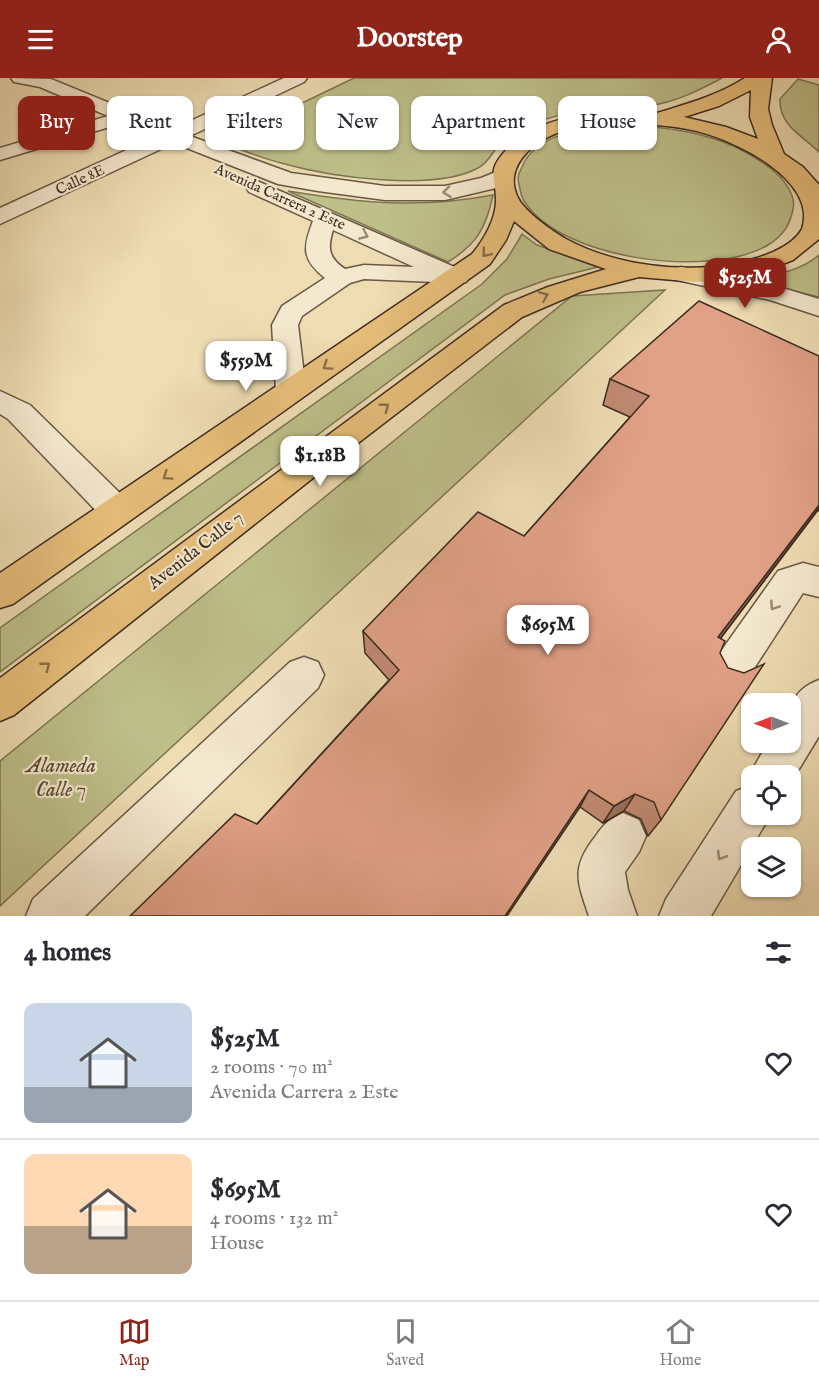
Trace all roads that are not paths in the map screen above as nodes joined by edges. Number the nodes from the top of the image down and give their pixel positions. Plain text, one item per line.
1 (20, 78) edge
2 (298, 78) edge
3 (757, 78) edge
4 (763, 78) edge
5 (52, 81) edge
6 (0, 85) edge
7 (107, 108) edge
8 (657, 116) edge
9 (657, 119) edge
10 (107, 120) edge
11 (107, 122) edge
12 (193, 127) edge
13 (558, 127) edge
14 (193, 147) edge
15 (144, 150) edge
16 (190, 150) edge
17 (0, 154) edge
18 (774, 154) junction
19 (811, 185) edge
20 (505, 187) junction
21 (0, 217) edge
22 (326, 218) junction
23 (643, 269) junction
24 (681, 274) junction
25 (457, 277) junction
26 (341, 278) junction
27 (819, 308) edge
28 (291, 391) junction
29 (0, 401) edge
30 (117, 511) junction
31 (819, 582) edge
32 (0, 593) edge
33 (728, 674) edge
34 (304, 675) dead end
35 (819, 699) edge
36 (0, 702) edge
37 (778, 765) edge
38 (741, 824) edge
39 (623, 836) dead end
40 (50, 916) edge
41 (613, 916) edge
42 (683, 916) edge

1 - 5 street, Avenida Carrera 2 Este
2 - 12 street, Calle 8E
3 - 8 main road, Avenida Calle 7
4 - 18 main road
5 - 7 street, Avenida Carrera 2 Este
6 - 10 street, Avenida Carrera 2 Este
9 - 18 main road, Avenida Calle 7
11 - 17 street
13 - 20 main road, Avenida Calle 7
20 -> 14 street, Avenida Carrera 2 Este
15 - 21 street, Calle 8E
16 - 22 street, Avenida Carrera 2 Este
18 - 19 main road, Avenida Calle 7
19 - 24 main road, Avenida Calle 7
20 - 23 main road, Avenida Calle 7
20 -> 25 main road, Avenida Calle 7
22 -> 25 street, Avenida Carrera 2 Este
22 - 26 street
23 - 24 main road, Avenida Calle 7
36 -> 23 main road, Avenida Calle 7
24 - 27 street
25 - 26 street
25 -> 28 main road, Avenida Calle 7
26 - 28 street
28 -> 30 main road, Avenida Calle 7
29 - 30 street
30 - 32 main road, Avenida Calle 7
31 -> 33 street
34 - 40 street
35 - 37 street
38 -> 42 street
39 - 41 street

